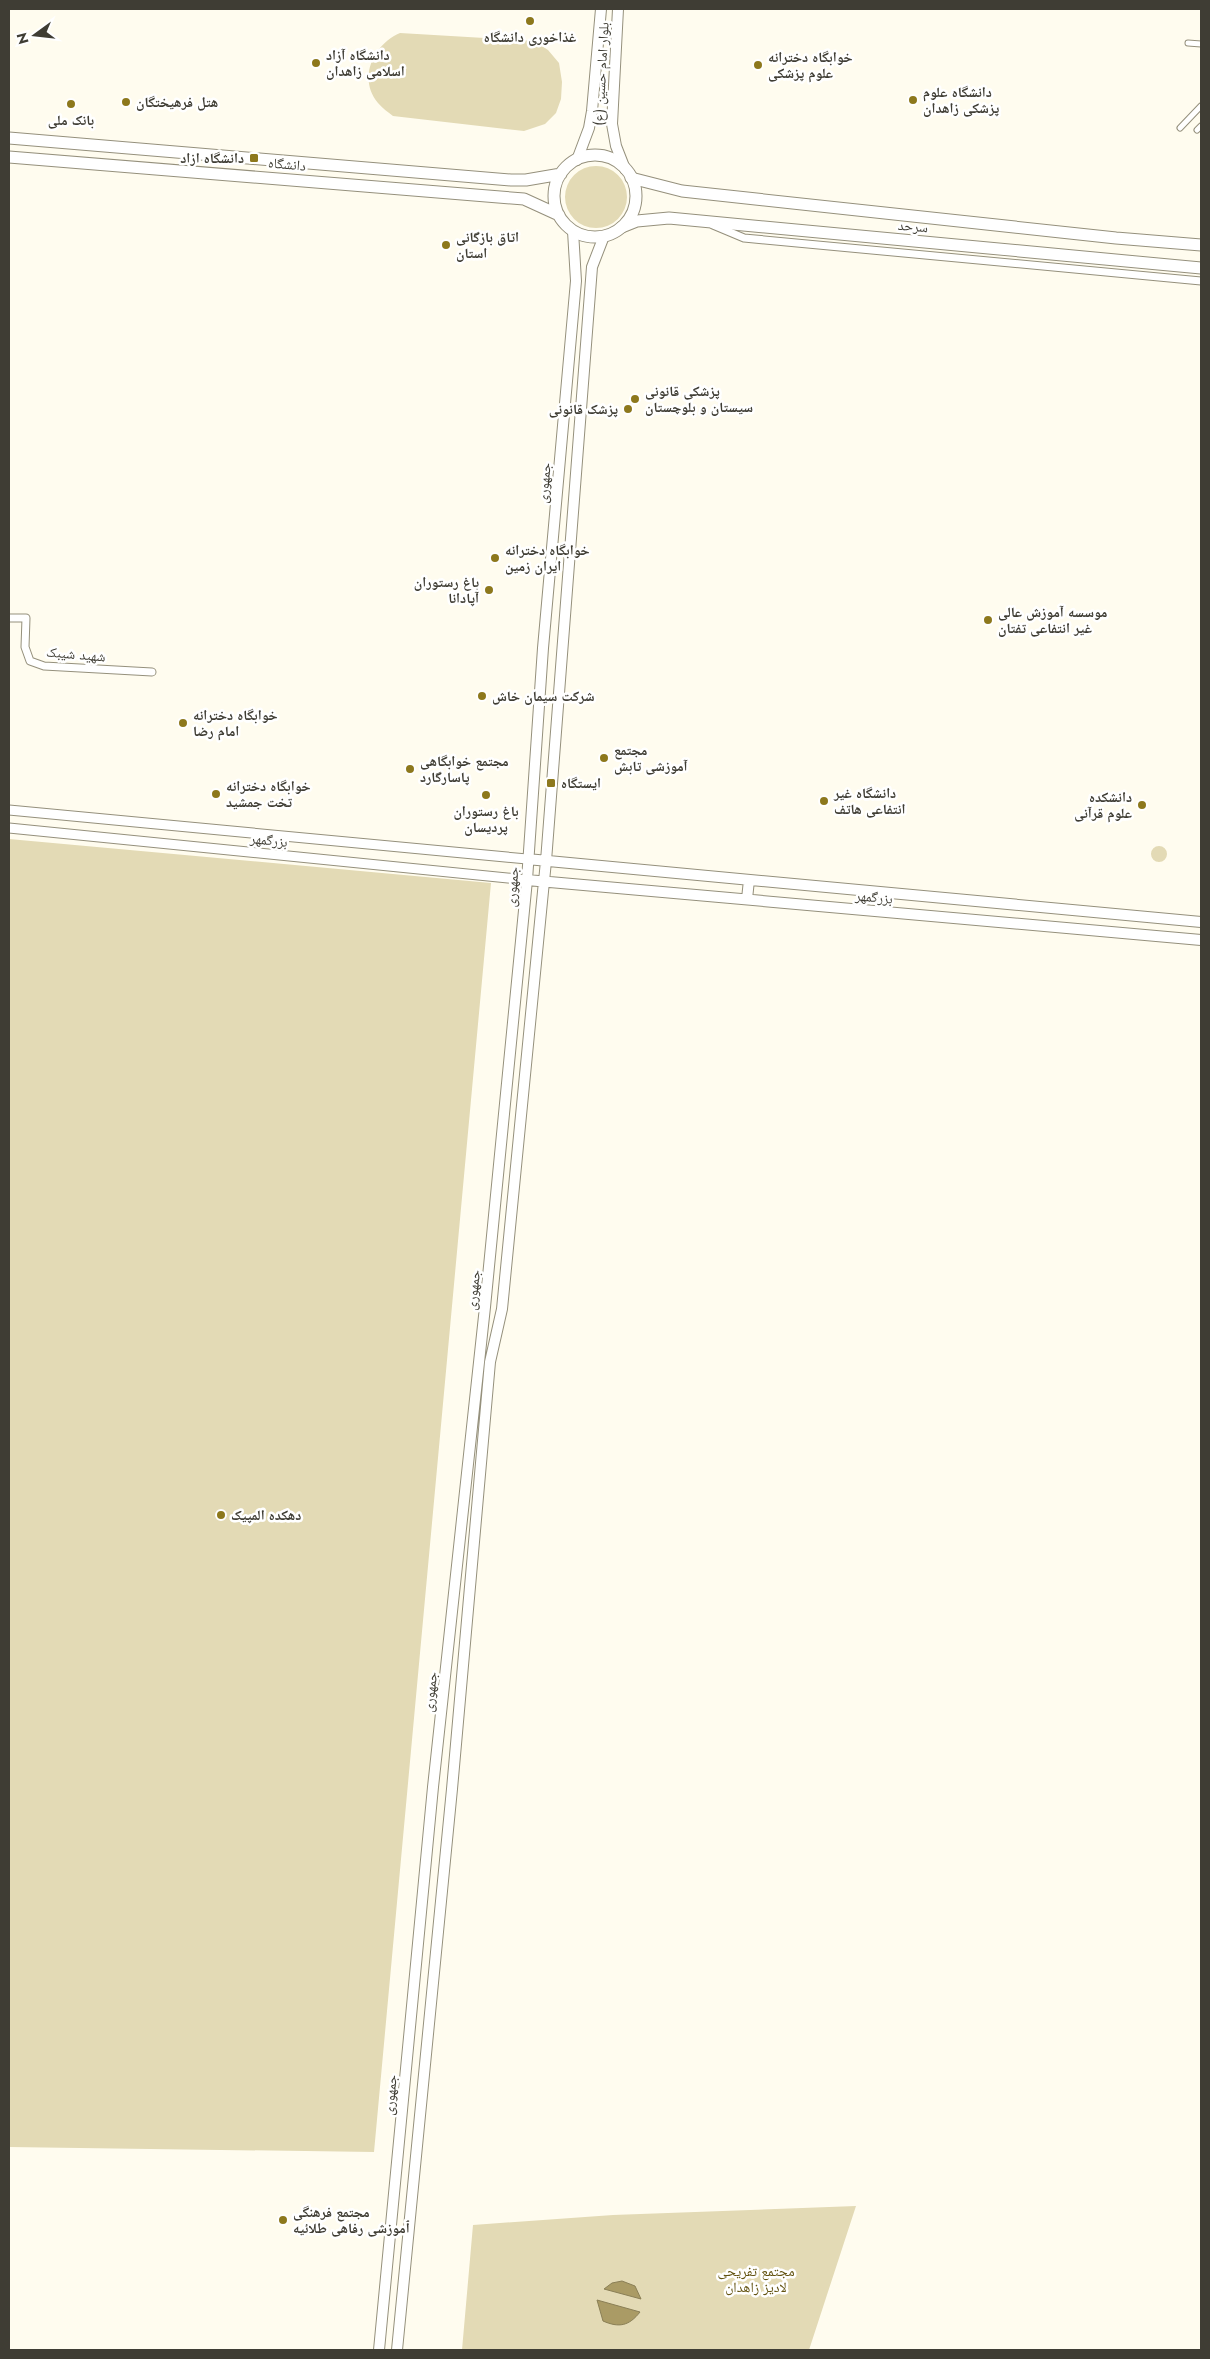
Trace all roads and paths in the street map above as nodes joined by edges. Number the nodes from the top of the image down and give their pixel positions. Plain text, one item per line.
1 (601, 9) edge
2 (618, 9) edge
3 (1188, 42) dead end
4 (1201, 44) edge
5 (1201, 106) edge
6 (1180, 128) dead end
7 (9, 138) edge
8 (9, 157) edge
9 (577, 160) junction
10 (628, 173) junction
11 (561, 174) junction
12 (559, 215) junction
13 (706, 222) junction
14 (622, 227) junction
15 (573, 231) junction
16 (604, 236) junction
17 (1201, 245) edge
18 (1201, 268) edge
19 (1201, 281) edge
20 (9, 618) edge
21 (543, 648) junction
22 (561, 651) junction
23 (152, 672) dead end
24 (9, 810) edge
25 (9, 828) edge
26 (206, 829) junction
27 (204, 848) junction
28 (528, 859) junction
29 (546, 861) junction
30 (527, 880) junction
31 (749, 880) junction
32 (544, 881) junction
33 (747, 900) junction
34 (1201, 922) edge
35 (1201, 940) edge
36 (486, 1307) junction
37 (502, 1309) junction
38 (433, 1787) junction
39 (452, 1789) junction
40 (379, 2350) edge
41 (397, 2350) edge

1 - 9 main road, بلوار امام حسین (ع)
2 - 10 main road, بلوار امام حسین (ع)
3 - 4 street
5 - 6 street
7 - 11 main road, دانشگاه
8 - 12 main road, دانشگاه
9 - 10 main road
9 - 11 main road
10 - 14 main road
10 - 17 main road, سرحد
11 - 12 main road
12 - 15 main road
13 - 14 main road, سرحد
13 - 18 main road, سرحد
13 - 19 street
14 - 16 main road
15 - 16 main road
15 - 21 main road, جمهوری
16 - 22 main road
20 - 23 street, شهید شیبک
21 - 22 main road
21 - 28 main road, جمهوری
22 - 29 main road
24 - 26 street, بزرگمهر
25 - 27 street, بزرگمهر
26 - 27 street
26 - 28 street, بزرگمهر
27 - 30 street, بزرگمهر
28 - 29 main road, بزرگمهر
28 - 30 main road, جمهوری
29 - 31 main road, بزرگمهر
29 - 32 main road
30 - 32 main road, بزرگمهر
30 - 36 main road, جمهوری
31 - 33 main road
31 - 34 main road, بزرگمهر
32 - 33 main road, بزرگمهر
32 - 37 main road
33 - 35 main road, بزرگمهر
36 - 37 main road
36 - 38 main road, جمهوری
37 - 39 main road
38 - 39 main road
38 - 40 main road, جمهوری
39 - 41 main road

